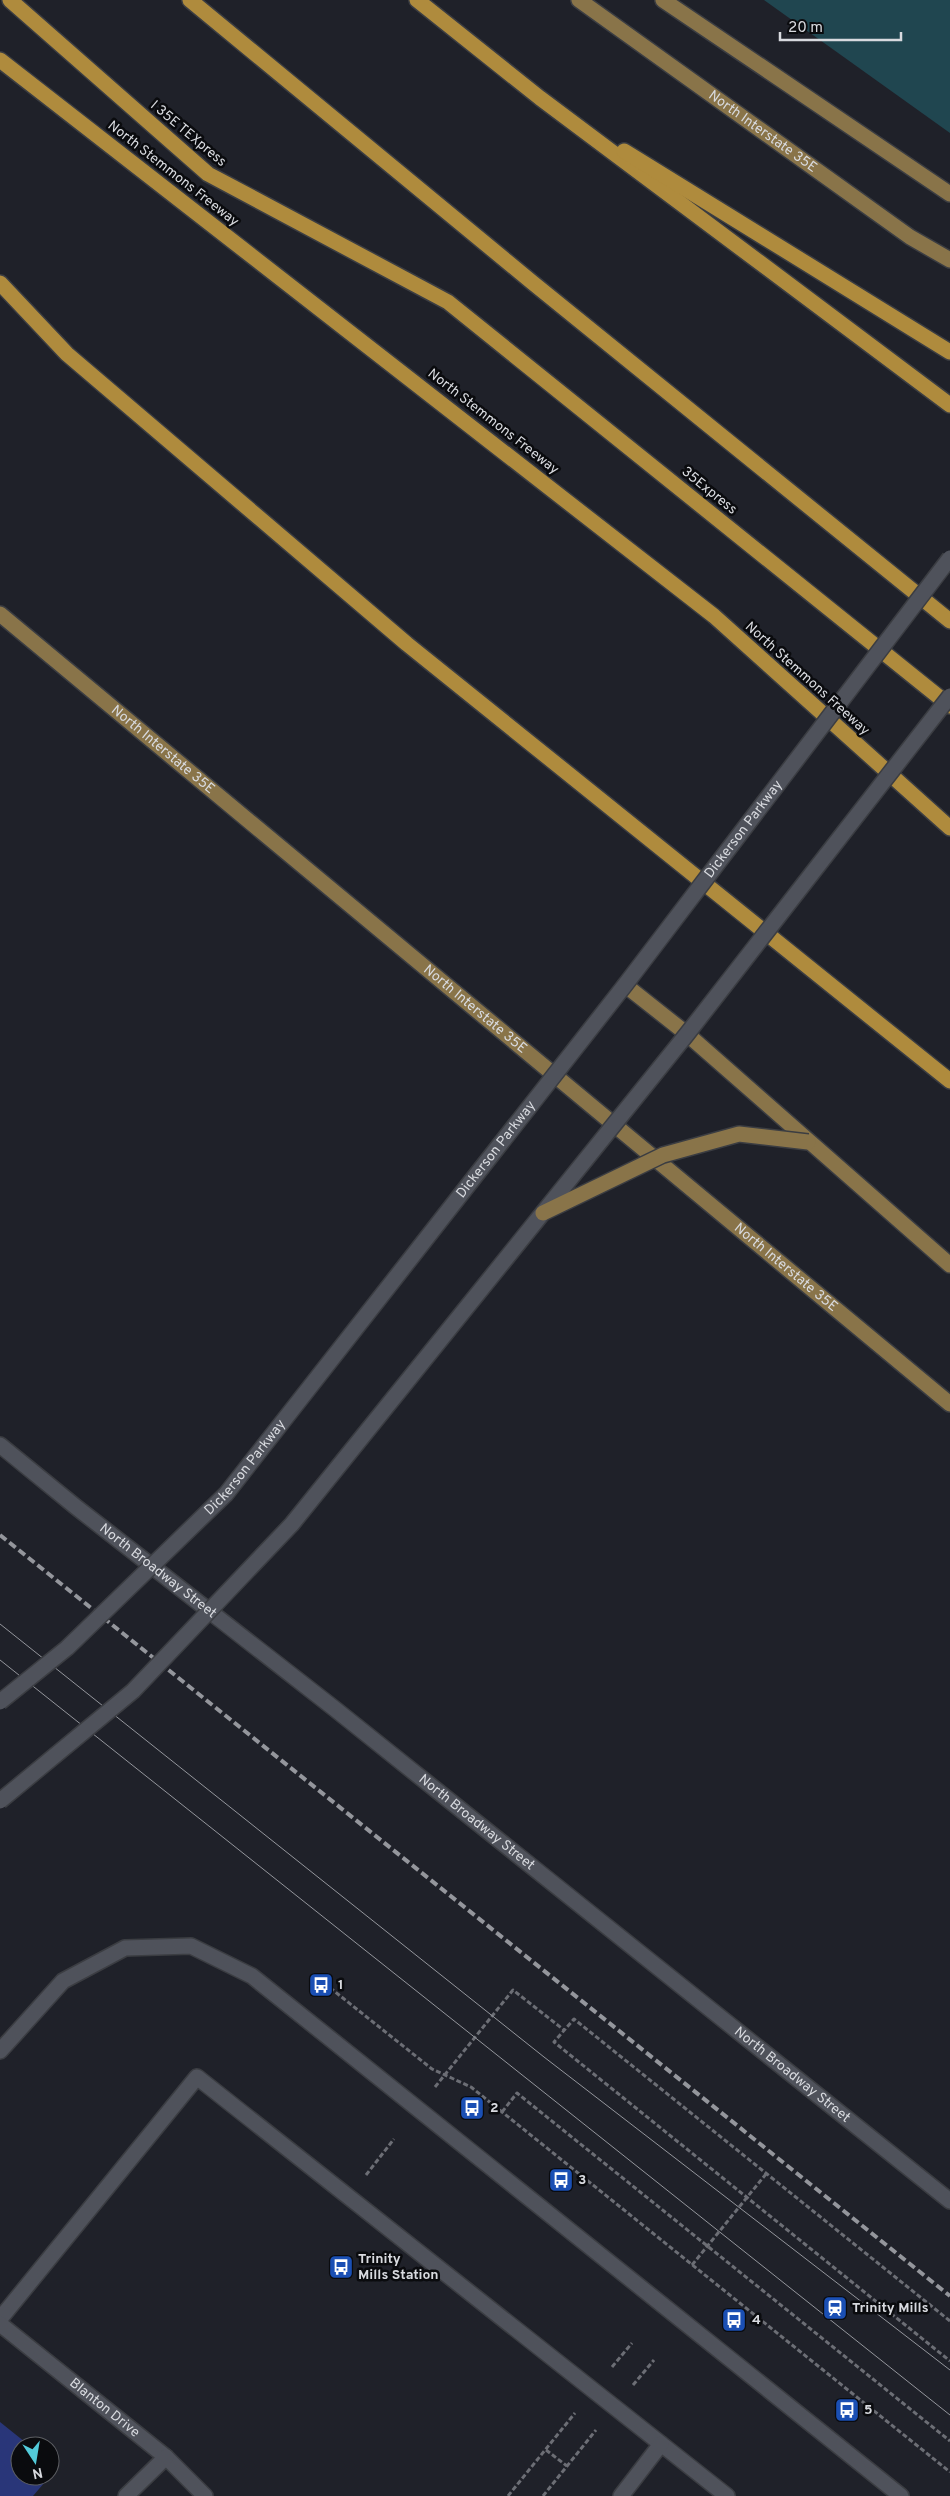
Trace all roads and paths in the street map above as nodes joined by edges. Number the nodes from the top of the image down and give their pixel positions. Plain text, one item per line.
1 (10, 0) edge
2 (190, 0) edge
3 (416, 0) edge
4 (579, 0) edge
5 (663, 0) edge
6 (0, 60) edge
7 (540, 98) junction
8 (950, 194) edge
9 (950, 260) edge
10 (0, 283) edge
11 (448, 302) joint
12 (950, 352) edge
13 (950, 405) edge
14 (950, 558) edge
15 (0, 614) edge
16 (950, 621) edge
17 (950, 696) edge
18 (950, 706) edge
19 (950, 828) edge
20 (625, 985) junction
21 (687, 1034) junction
22 (950, 1081) edge
23 (808, 1142) junction
24 (543, 1213) junction
25 (950, 1265) edge
26 (950, 1404) edge
27 (0, 1445) edge
28 (0, 1702) edge
29 (0, 1801) edge
30 (324, 1983) dead end
31 (564, 2030) junction
32 (0, 2051) edge
33 (445, 2075) junction
34 (435, 2087) dead end
35 (502, 2112) junction
36 (394, 2139) dead end
37 (766, 2174) junction
38 (349, 2196) junction
39 (747, 2198) junction
40 (950, 2201) edge
41 (708, 2246) junction
42 (692, 2265) junction
43 (0, 2319) edge
44 (950, 2321) edge
45 (0, 2324) edge
46 (632, 2343) dead end
47 (950, 2361) edge
48 (593, 2391) junction
49 (950, 2441) edge
50 (661, 2444) junction
51 (546, 2450) junction
52 (166, 2457) junction
53 (567, 2466) dead end
54 (950, 2472) edge
55 (126, 2496) edge
56 (205, 2496) edge
57 (508, 2496) edge
58 (621, 2496) edge
59 (727, 2496) edge
60 (901, 2496) edge

1 - 11 highway, I 35E TEXpress
2 - 16 highway
3 - 7 highway
4 - 9 main road, North Interstate 35E
5 - 8 main road
6 - 19 highway, North Stemmons Freeway
7 - 12 highway
7 - 13 highway
10 - 22 highway
11 - 18 highway, 35Express
14 - 20 street, Dickerson Parkway, bridge
15 - 26 main road, North Interstate 35E
17 - 21 street, bridge
20 - 21 main road
20 - 28 street, Dickerson Parkway, bridge
21 - 23 main road
21 - 24 street, bridge
23 - 24 main road, bridge
23 - 25 main road
24 - 29 street, bridge
27 - 40 street, North Broadway Street
30 - 33 path
31 - 33 path
31 - 37 path
31 - 39 path
32 - 60 street
33 - 34 path
33 - 35 path
35 - 41 path
35 - 42 path
36 - 38 path
37 - 39 path
37 - 44 path
38 - 43 street
38 - 48 street
39 - 41 path
39 - 47 path
41 - 42 path
41 - 49 path
42 - 54 path
45 - 52 street, Blanton Drive
46 - 48 path
48 - 50 street
48 - 51 path
50 - 58 street
50 - 59 street
51 - 53 path
51 - 57 path
52 - 55 street
52 - 56 street, Blanton Drive

